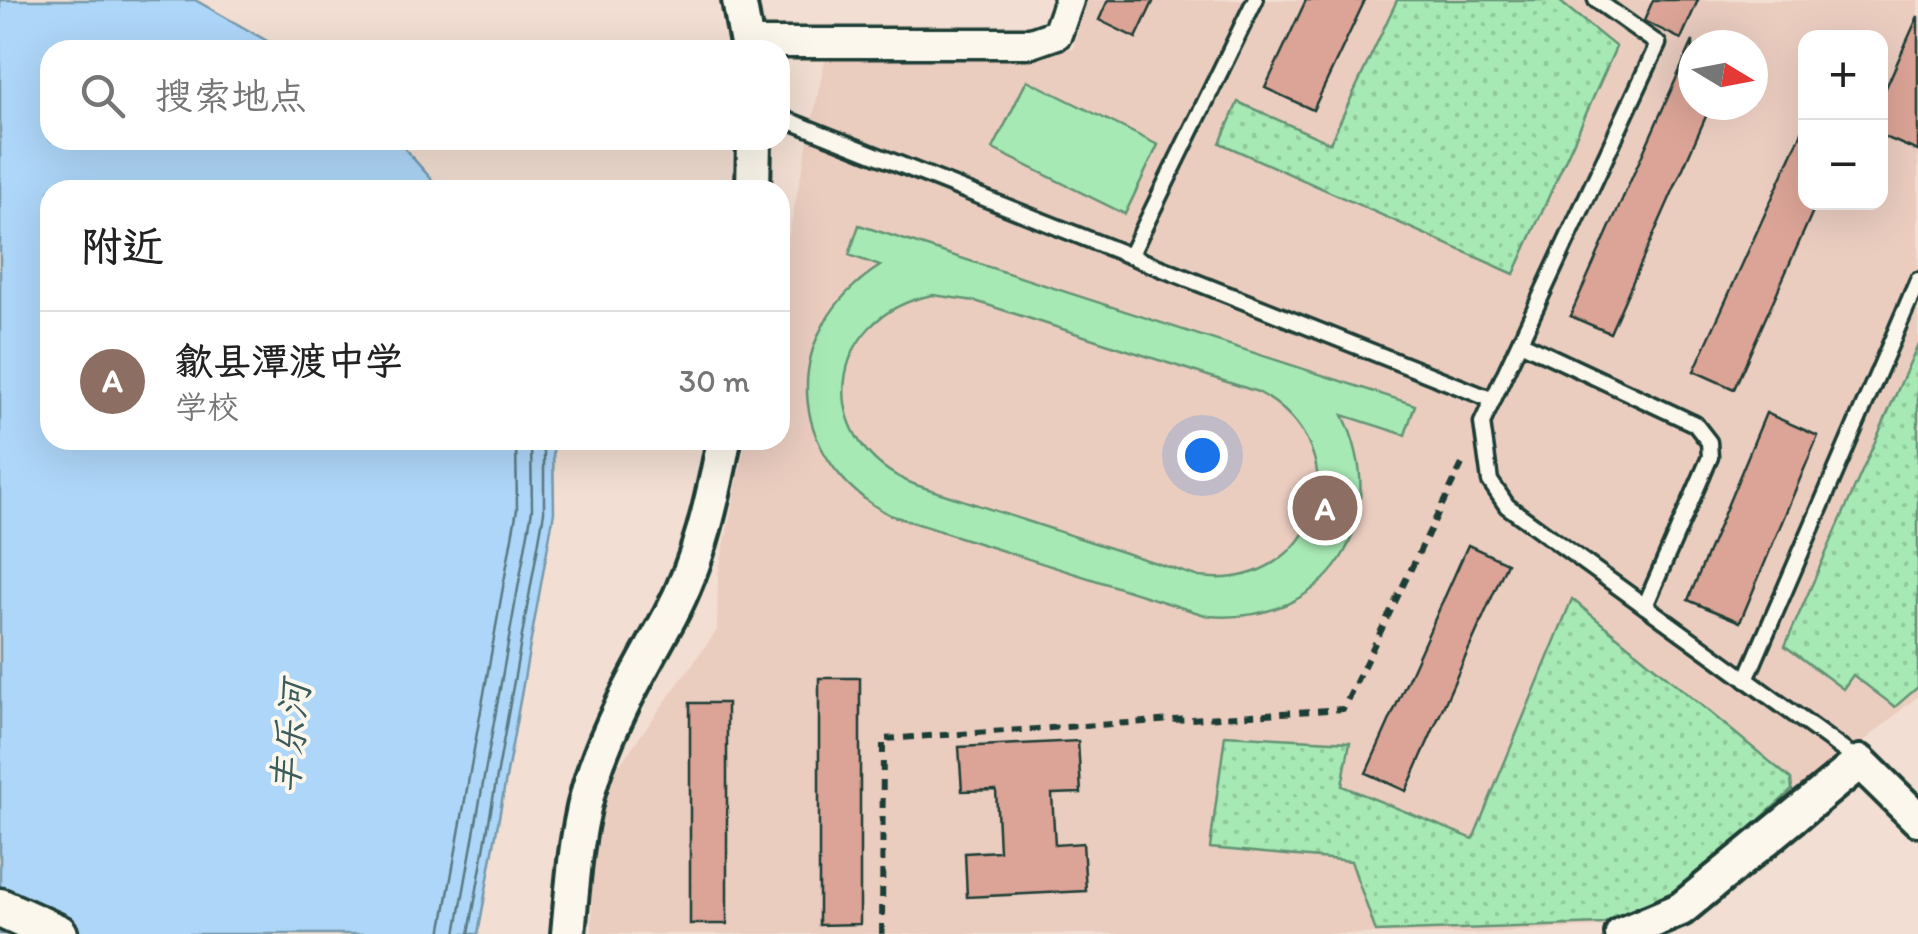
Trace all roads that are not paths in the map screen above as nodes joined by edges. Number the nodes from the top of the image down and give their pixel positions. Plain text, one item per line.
1 (739, 0) edge
2 (1068, 0) edge
3 (1255, 0) edge
4 (1596, 0) edge
5 (746, 40) edge
6 (790, 46) edge
7 (790, 121) edge
8 (754, 150) edge
9 (752, 180) edge
10 (1132, 254) junction
11 (1918, 280) edge
12 (1520, 342) junction
13 (1493, 400) junction
14 (721, 450) edge
15 (1644, 606) junction
16 (1746, 680) junction
17 (1860, 762) junction
18 (1918, 819) edge
19 (0, 908) edge
20 (58, 934) edge
21 (568, 934) edge
22 (1622, 934) edge

1 - 5 street
2 - 6 street
3 - 10 lane
4 - 12 lane
7 - 10 lane
8 - 9 street
10 - 13 lane
11 - 16 lane
12 - 13 lane
12 - 15 lane
13 - 15 lane
14 - 21 street
15 - 16 lane
16 - 17 lane
17 - 18 street
17 - 22 street
19 - 20 main road

